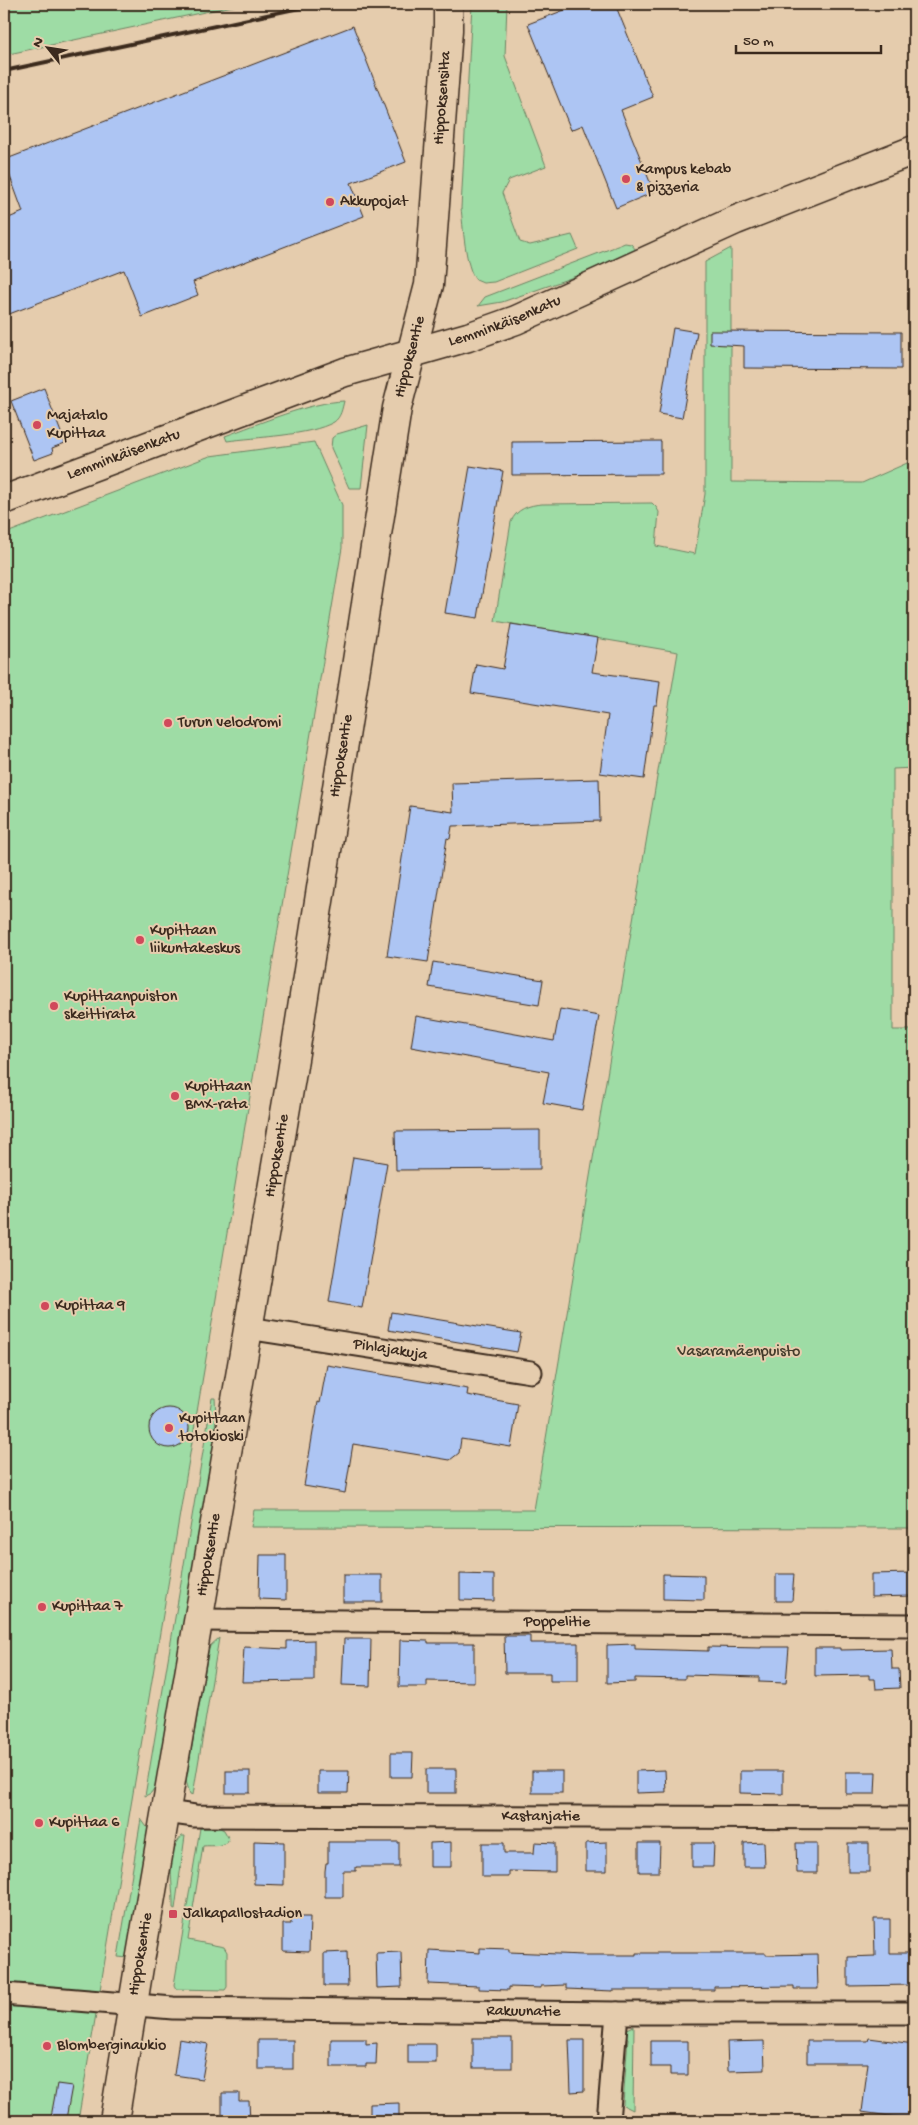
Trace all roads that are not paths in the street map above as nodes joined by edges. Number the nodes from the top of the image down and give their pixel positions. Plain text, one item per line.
1 (448, 4) edge
2 (914, 150) edge
3 (436, 191) joint
4 (411, 354) junction
5 (4, 500) edge
6 (248, 1328) junction
7 (531, 1372) dead end
8 (199, 1620) junction
9 (914, 1625) edge
10 (166, 1812) junction
11 (914, 1818) edge
12 (4, 1994) edge
13 (132, 2005) junction
14 (617, 2013) junction
15 (914, 2013) edge
16 (114, 2121) edge
17 (608, 2121) edge

1 - 3 street, Hippoksensilta
2 - 4 street, Lemminkäisenkatu
3 - 4 street, Hippoksentie
4 - 5 street, Lemminkäisenkatu
4 - 6 street, Hippoksentie
6 - 7 street, Pihlajakuja
6 - 8 street, Hippoksentie
8 - 9 street, Poppelitie
8 - 10 street, Hippoksentie
10 - 11 street, Kastanjatie
10 - 13 street, Hippoksentie
12 - 13 street
13 - 14 street, Rakuunatie
13 - 16 street, Hippoksentie
14 - 15 street, Rakuunatie
14 - 17 street

